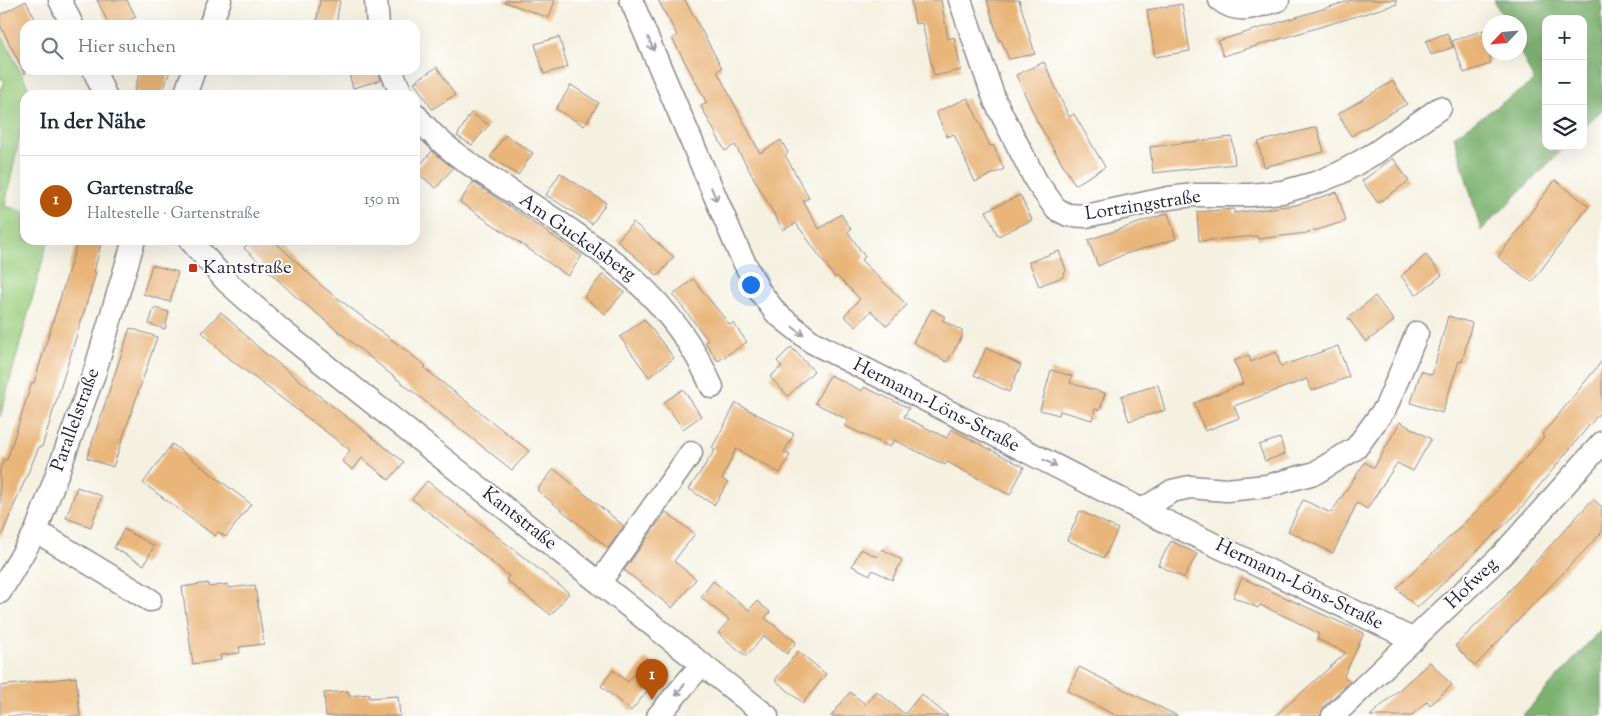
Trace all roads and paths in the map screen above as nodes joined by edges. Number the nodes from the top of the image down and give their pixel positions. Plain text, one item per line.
1 (60, 0) edge
2 (220, 0) edge
3 (376, 0) edge
4 (631, 0) edge
5 (960, 0) edge
6 (1220, 0) edge
7 (1278, 0) edge
8 (70, 20) edge
9 (212, 20) edge
10 (378, 20) edge
11 (96, 75) edge
12 (192, 75) edge
13 (393, 75) edge
14 (103, 90) edge
15 (187, 90) edge
16 (400, 90) edge
17 (1440, 108) dead end
18 (420, 120) edge
19 (133, 245) edge
20 (194, 245) edge
21 (1417, 333) dead end
22 (712, 387) dead end
23 (1602, 442) edge
24 (691, 453) dead end
25 (1142, 510) junction
26 (36, 531) junction
27 (600, 582) junction
28 (0, 592) edge
29 (150, 600) dead end
30 (1414, 640) junction
31 (702, 664) junction
32 (658, 716) edge
33 (767, 716) edge
34 (1333, 716) edge

1 - 8 street
2 - 9 street
3 - 10 street
4 -> 25 street, Hermann-Löns-Straße
5 - 17 street, Lortzingstraße
6 - 7 street
11 - 14 street
12 - 15 street
13 - 16 street
18 - 22 street, Am Guckelsberg
19 - 26 street, Parallelstraße
20 - 27 street, Kantstraße
21 - 25 street
23 - 30 street, Hofweg
24 - 27 street
25 - 30 street, Hermann-Löns-Straße
26 - 28 street, Parallelstraße
26 - 29 street
27 - 31 street, Kantstraße
30 - 34 street, Hofweg
31 -> 32 street
31 - 33 street, Kantstraße

